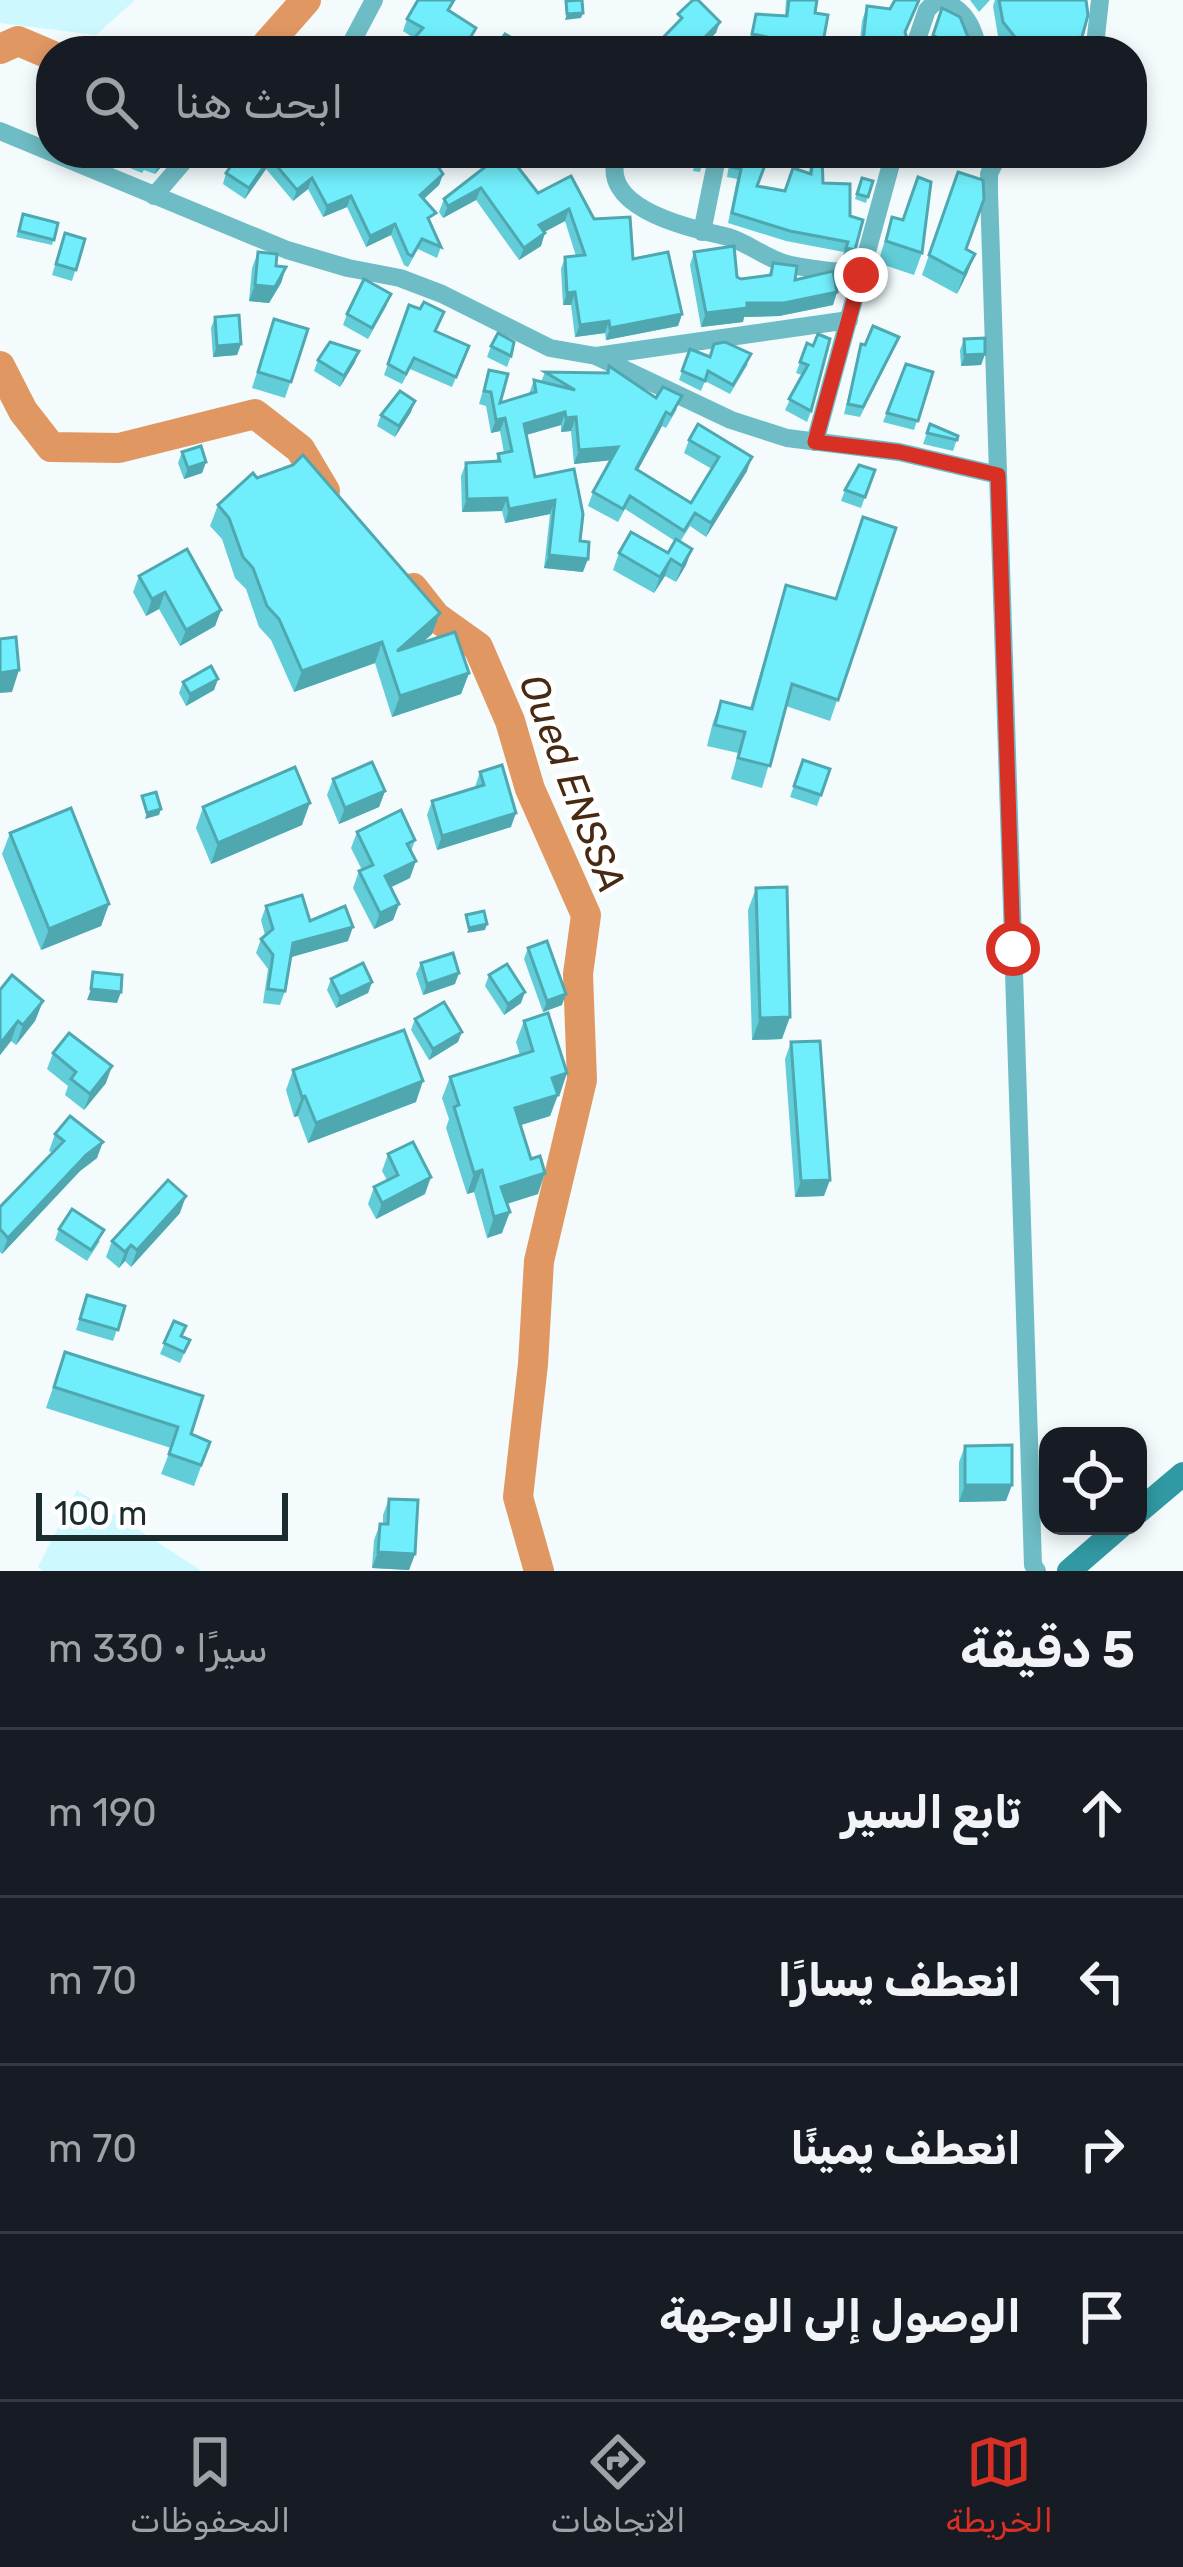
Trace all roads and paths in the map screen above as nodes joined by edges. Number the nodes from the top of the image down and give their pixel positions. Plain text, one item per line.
1 (374, 0) edge
2 (1100, 0) edge
3 (355, 36) edge
4 (918, 36) edge
5 (973, 36) edge
6 (1093, 36) edge
7 (0, 131) edge
8 (36, 146) edge
9 (88, 168) edge
10 (178, 168) edge
11 (614, 168) edge
12 (715, 168) edge
13 (890, 168) edge
14 (993, 168) edge
15 (154, 196) junction
16 (702, 232) junction
17 (861, 275) junction
18 (849, 320) junction
19 (596, 356) junction
20 (815, 442) junction
21 (998, 475) junction
22 (1183, 1474) edge
23 (1147, 1504) edge
24 (1111, 1535) edge
25 (1037, 1571) edge
26 (1069, 1571) edge

1 - 3 street
2 - 6 street
4 - 5 street
7 - 8 street
9 - 15 street
10 - 15 street
11 - 16 street
12 - 16 street
13 - 17 street
14 - 21 street
15 - 19 street
16 - 17 street
17 - 18 street
18 - 19 street
18 - 20 street
19 - 20 street
20 - 21 street
21 - 25 street
22 - 23 main road
24 - 26 main road

